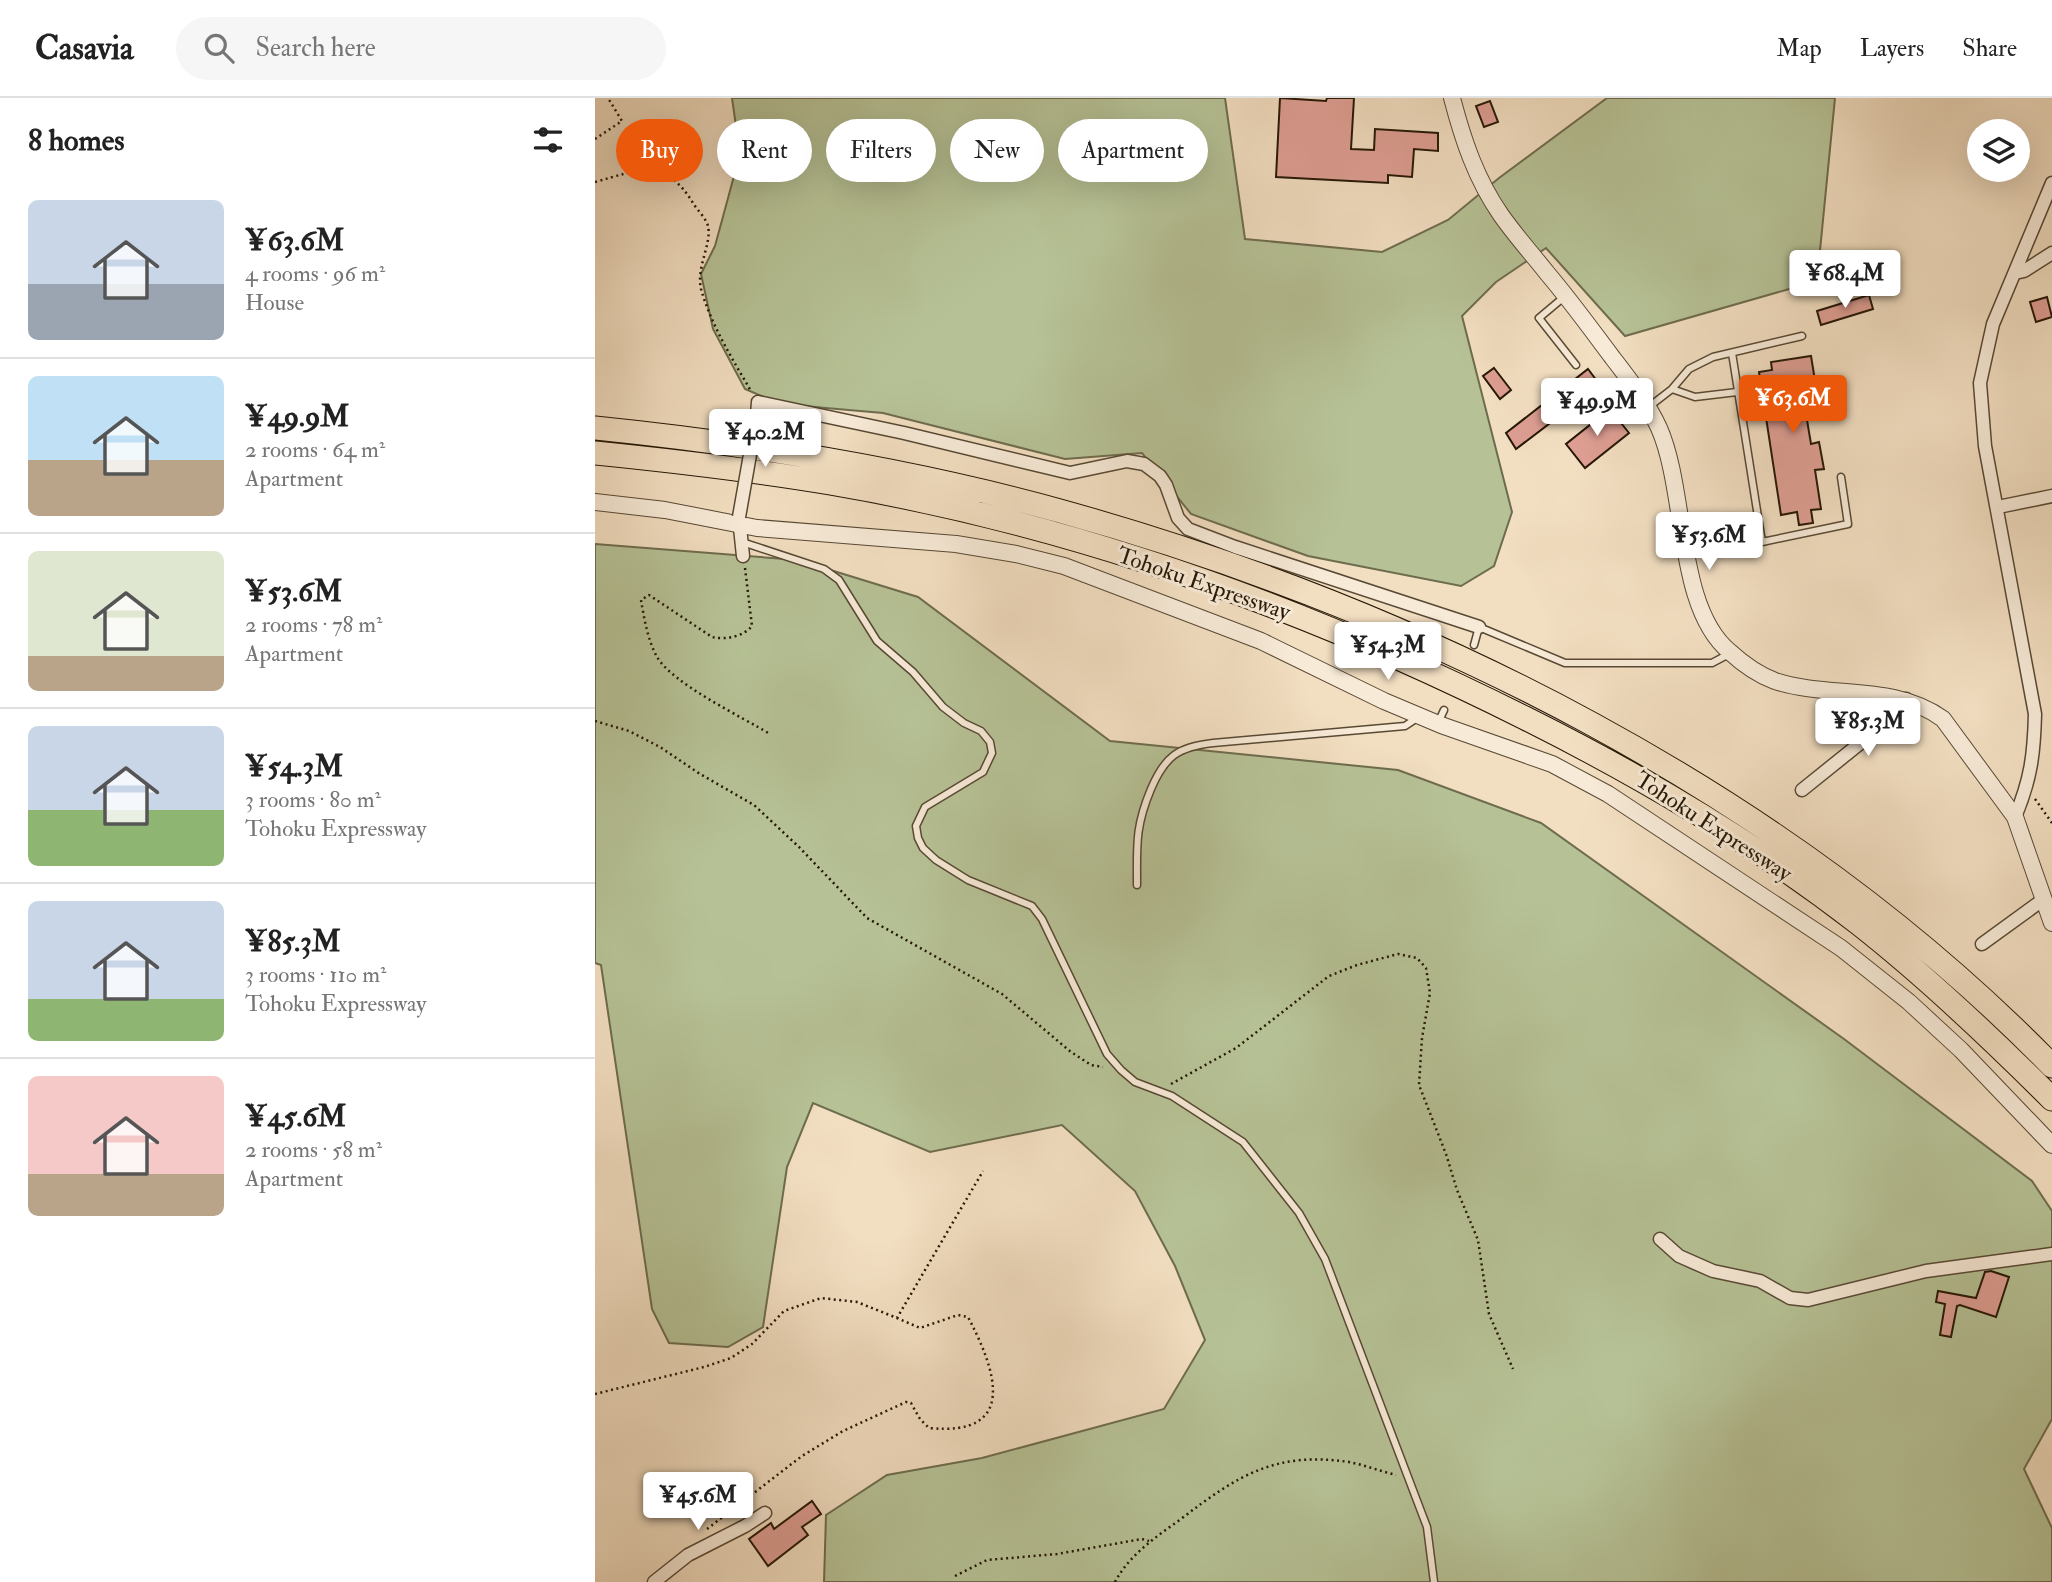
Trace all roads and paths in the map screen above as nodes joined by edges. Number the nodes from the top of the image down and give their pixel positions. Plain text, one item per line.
1 (608, 98) edge
2 (1452, 98) edge
3 (595, 139) edge
4 (595, 182) edge
5 (2052, 183) edge
6 (2052, 253) edge
7 (2015, 273) junction
8 (1565, 295) junction
9 (1802, 336) dead end
10 (1732, 353) junction
11 (1576, 365) dead end
12 (1672, 389) junction
13 (1737, 392) junction
14 (758, 402) junction
15 (1649, 408) junction
16 (595, 428) edge
17 (595, 453) edge
18 (1841, 477) dead end
19 (2052, 496) edge
20 (595, 502) edge
21 (1998, 507) junction
22 (740, 528) junction
23 (743, 556) joint
24 (1479, 627) junction
25 (1474, 645) dead end
26 (1731, 653) junction
27 (1906, 699) junction
28 (1420, 716) junction
29 (595, 721) edge
30 (770, 734) dead end
31 (2027, 788) junction
32 (1802, 790) dead end
33 (2015, 817) junction
34 (2052, 824) edge
35 (1137, 886) dead end
36 (2044, 899) junction
37 (2052, 923) edge
38 (1982, 944) dead end
39 (2052, 1066) edge
40 (1121, 1070) junction
41 (1159, 1091) junction
42 (2052, 1099) edge
43 (2052, 1145) edge
44 (983, 1171) dead end
45 (1660, 1239) dead end
46 (2052, 1254) edge
47 (897, 1318) junction
48 (1513, 1369) dead end
49 (595, 1394) edge
50 (1409, 1479) junction
51 (765, 1513) dead end
52 (1150, 1542) junction
53 (693, 1553) junction
54 (955, 1576) dead end
55 (654, 1582) edge
56 (1115, 1582) edge
57 (1434, 1582) edge

1 - 3 path
2 - 8 street
4 - 14 path
5 - 7 street
6 - 7 street
7 - 21 street
8 - 11 lane
8 - 15 street
9 - 10 lane
10 - 12 lane
10 - 13 lane
12 - 13 lane
12 - 15 lane
13 - 18 lane
14 - 22 street, bridge
14 - 24 street
15 - 26 street
16 - 39 highway, Tohoku Expressway
17 - 42 highway, Tohoku Expressway
19 - 21 street
20 - 22 street
21 - 31 street
22 - 23 street
22 - 28 street
22 - 40 lane
23 - 30 path
24 - 25 lane
24 - 26 lane
26 - 27 street
27 - 32 street
27 - 33 street
28 - 35 lane
28 - 43 street
29 - 40 path
31 - 33 street
31 - 34 path
33 - 36 street
36 - 37 street
36 - 38 street
40 - 41 lane
41 - 48 path
41 - 50 lane
44 - 47 path
45 - 46 street
47 - 49 path
47 - 53 path
50 - 52 path
50 - 57 lane
51 - 53 street
52 - 54 path
52 - 56 path
53 - 55 street

